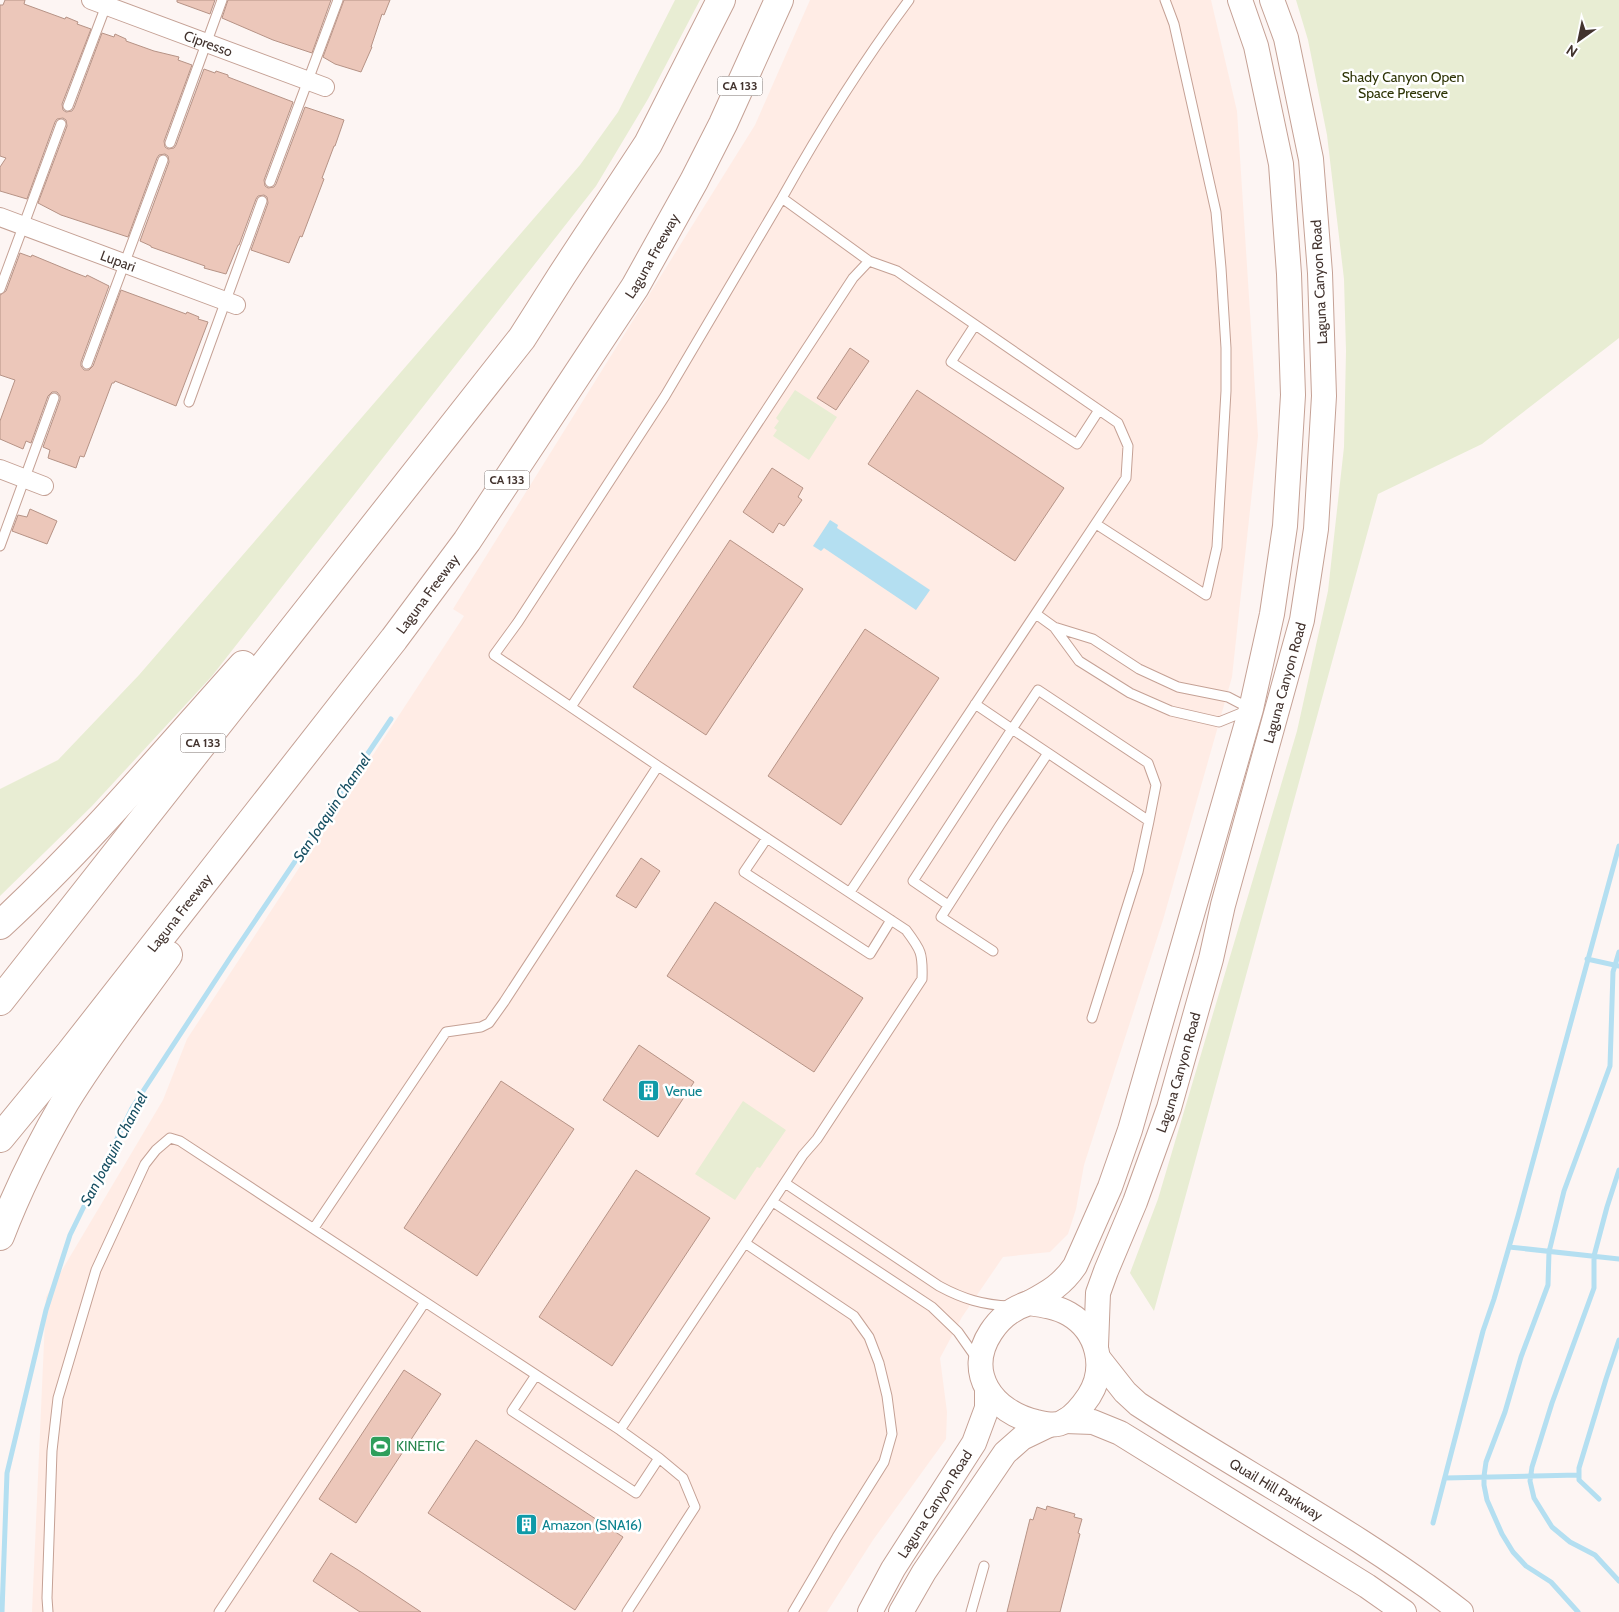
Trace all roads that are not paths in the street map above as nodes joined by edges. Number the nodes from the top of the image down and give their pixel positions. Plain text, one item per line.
1 (222, 0) edge
2 (338, 0) edge
3 (721, 0) edge
4 (778, 0) edge
5 (909, 0) edge
6 (1165, 0) edge
7 (1240, 0) edge
8 (1272, 0) edge
9 (102, 2) edge
10 (207, 43) junction
11 (308, 80) junction
12 (325, 87) dead end
13 (68, 106) dead end
14 (62, 124) dead end
15 (170, 143) dead end
16 (163, 160) dead end
17 (270, 182) dead end
18 (782, 198) junction
19 (262, 201) dead end
20 (0, 218) edge
21 (23, 226) junction
22 (870, 261) junction
23 (125, 264) junction
24 (0, 289) edge
25 (231, 303) junction
26 (975, 325) junction
27 (87, 364) dead end
28 (54, 398) dead end
29 (189, 402) dead end
30 (1099, 410) junction
31 (0, 469) edge
32 (25, 479) junction
33 (406, 484) junction
34 (44, 486) dead end
35 (1096, 524) junction
36 (0, 546) edge
37 (1036, 614) junction
38 (1054, 626) junction
39 (1278, 703) junction
40 (976, 704) junction
41 (571, 707) junction
42 (1251, 709) junction
43 (1012, 728) junction
44 (1048, 753) junction
45 (658, 766) junction
46 (256, 814) junction
47 (1149, 821) junction
48 (767, 838) junction
49 (850, 892) junction
50 (948, 905) junction
51 (891, 920) junction
52 (0, 925) edge
53 (993, 952) dead end
54 (0, 1001) edge
55 (1092, 1018) dead end
56 (0, 1138) edge
57 (785, 1183) junction
58 (773, 1202) junction
59 (314, 1228) junction
60 (0, 1236) edge
61 (745, 1243) junction
62 (425, 1302) junction
63 (1023, 1305) junction
64 (1098, 1352) junction
65 (980, 1364) junction
66 (536, 1375) junction
67 (987, 1391) junction
68 (1057, 1423) junction
69 (620, 1430) junction
70 (659, 1458) junction
71 (984, 1566) dead end
72 (48, 1612) edge
73 (219, 1612) edge
74 (627, 1612) edge
75 (793, 1612) edge
76 (870, 1612) edge
77 (901, 1612) edge
78 (971, 1612) edge
79 (1404, 1612) edge
80 (1460, 1612) edge

1 - 10 lane
2 - 11 lane
3 - 33 highway, CA 133
4 - 46 highway, Laguna Freeway / CA 133
5 - 18 lane
6 - 35 lane
7 - 42 main road, Laguna Canyon Road
8 - 39 main road, Laguna Canyon Road
9 - 10 street, Cipresso
9 - 13 lane
10 - 11 street, Cipresso
10 - 15 lane
11 - 12 street, Cipresso
11 - 17 lane
14 - 21 lane
16 - 23 lane
18 - 22 lane
18 - 41 lane
19 - 25 lane
20 - 21 street, Lupari
21 - 23 street, Lupari
21 - 24 lane
22 - 26 lane
22 - 41 lane
23 - 25 street, Lupari
23 - 27 lane
25 - 29 lane
26 - 30 lane
26 - 30 lane
28 - 32 lane
30 - 35 lane
31 - 32 street
32 - 34 street
32 - 36 lane
33 - 52 highway
33 - 54 highway, CA 133
35 - 37 lane
37 - 38 lane
37 - 40 lane
38 - 42 lane
38 - 42 lane
39 - 42 main road
39 - 64 main road, Laguna Canyon Road
40 - 43 lane
40 - 49 lane
41 - 45 lane
42 - 63 main road, Laguna Canyon Road
43 - 44 lane
43 - 47 lane
43 - 50 lane
44 - 47 lane
44 - 50 lane
45 - 48 lane
45 - 59 lane
46 - 56 highway, Laguna Freeway / CA 133
46 - 60 highway
47 - 55 lane
48 - 49 lane
48 - 51 lane
49 - 51 lane
50 - 53 lane
51 - 57 lane
57 - 58 lane
57 - 63 lane
58 - 61 lane
58 - 65 lane
59 - 62 lane
59 - 72 lane
61 - 69 lane
61 - 75 lane
62 - 66 lane
62 - 73 lane
63 - 64 main road
63 - 65 main road
64 - 68 main road
64 - 80 main road, Quail Hill Parkway
65 - 67 main road
66 - 69 lane
66 - 70 lane
67 - 68 main road
67 - 76 main road, Laguna Canyon Road
68 - 77 main road, Laguna Canyon Road
68 - 79 main road
69 - 70 lane
70 - 74 lane
71 - 78 lane

